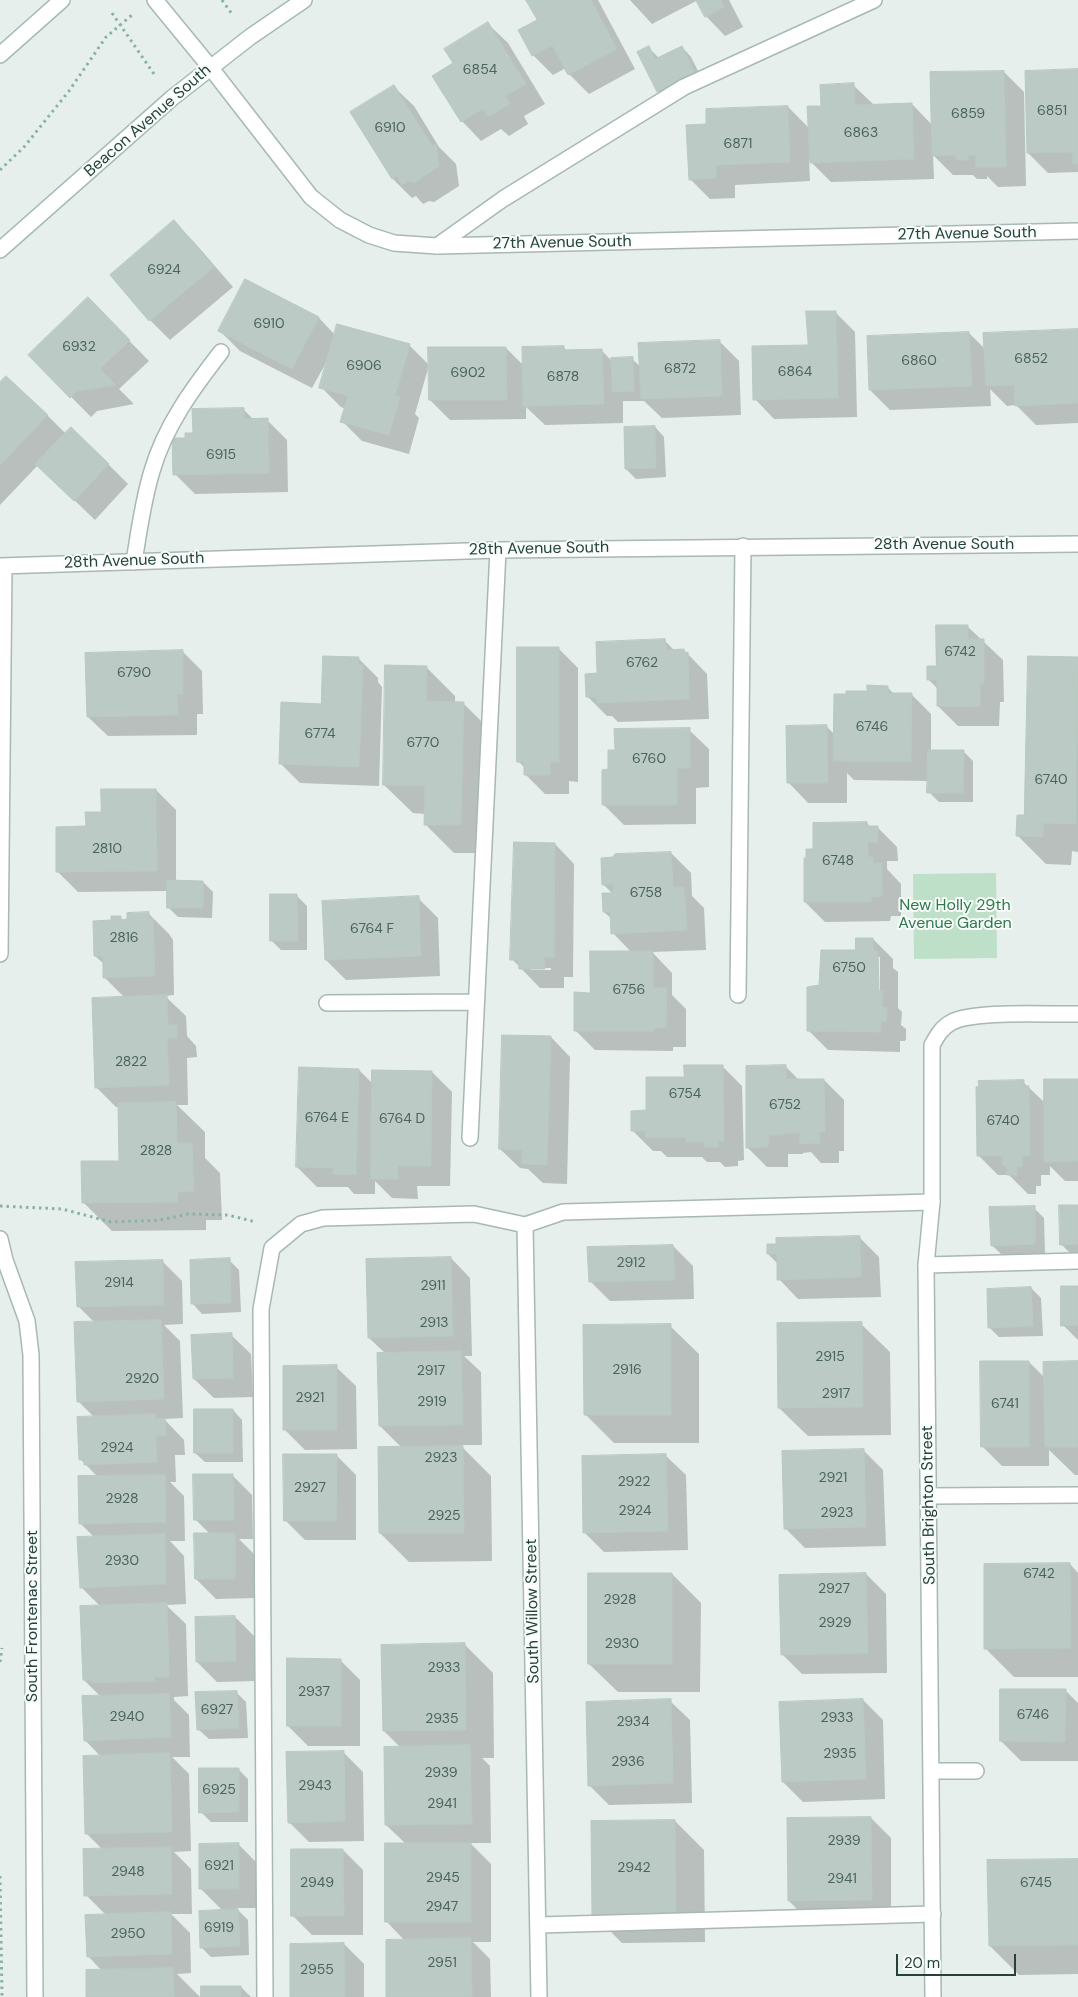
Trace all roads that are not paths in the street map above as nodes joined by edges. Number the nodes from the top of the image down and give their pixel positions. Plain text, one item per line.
1 (62, 0) edge
2 (155, 0) edge
3 (304, 0) edge
4 (874, 0) edge
5 (0, 55) edge
6 (210, 67) junction
7 (1078, 231) edge
8 (437, 246) junction
9 (0, 250) edge
10 (221, 352) dead end
11 (1078, 544) edge
12 (743, 546) junction
13 (498, 550) junction
14 (134, 562) junction
15 (2, 566) edge
16 (0, 954) edge
17 (738, 995) dead end
18 (475, 1002) junction
19 (327, 1003) dead end
20 (1078, 1014) edge
21 (470, 1138) dead end
22 (932, 1202) junction
23 (525, 1225) junction
24 (0, 1239) edge
25 (1078, 1261) edge
26 (926, 1265) junction
27 (1078, 1495) edge
28 (929, 1496) junction
29 (932, 1771) junction
30 (976, 1771) dead end
31 (933, 1914) junction
32 (539, 1925) junction
33 (35, 1997) edge
34 (265, 1997) edge
35 (539, 1997) edge
36 (933, 1997) edge

1 - 5 street
2 - 6 street, 27th Avenue South
3 - 6 street, Beacon Avenue South
4 - 8 street
6 - 8 street, 27th Avenue South
6 - 9 street, Beacon Avenue South
7 - 8 street, 27th Avenue South
10 - 14 street
11 - 12 street, 28th Avenue South
12 - 13 street, 28th Avenue South
12 - 17 street
13 - 14 street, 28th Avenue South
13 - 18 street
14 - 15 street, 28th Avenue South
15 - 16 street
18 - 19 street
18 - 21 street
20 - 22 street, South Brighton Street
22 - 23 street
22 - 26 street, South Brighton Street
23 - 32 street, South Willow Street
23 - 34 street
24 - 33 street, South Frontenac Street
25 - 26 street
26 - 28 street, South Brighton Street
27 - 28 street
28 - 29 street, South Brighton Street
29 - 30 street
29 - 31 street, South Brighton Street
31 - 32 street
31 - 36 street, South Brighton Street
32 - 35 street, South Willow Street

